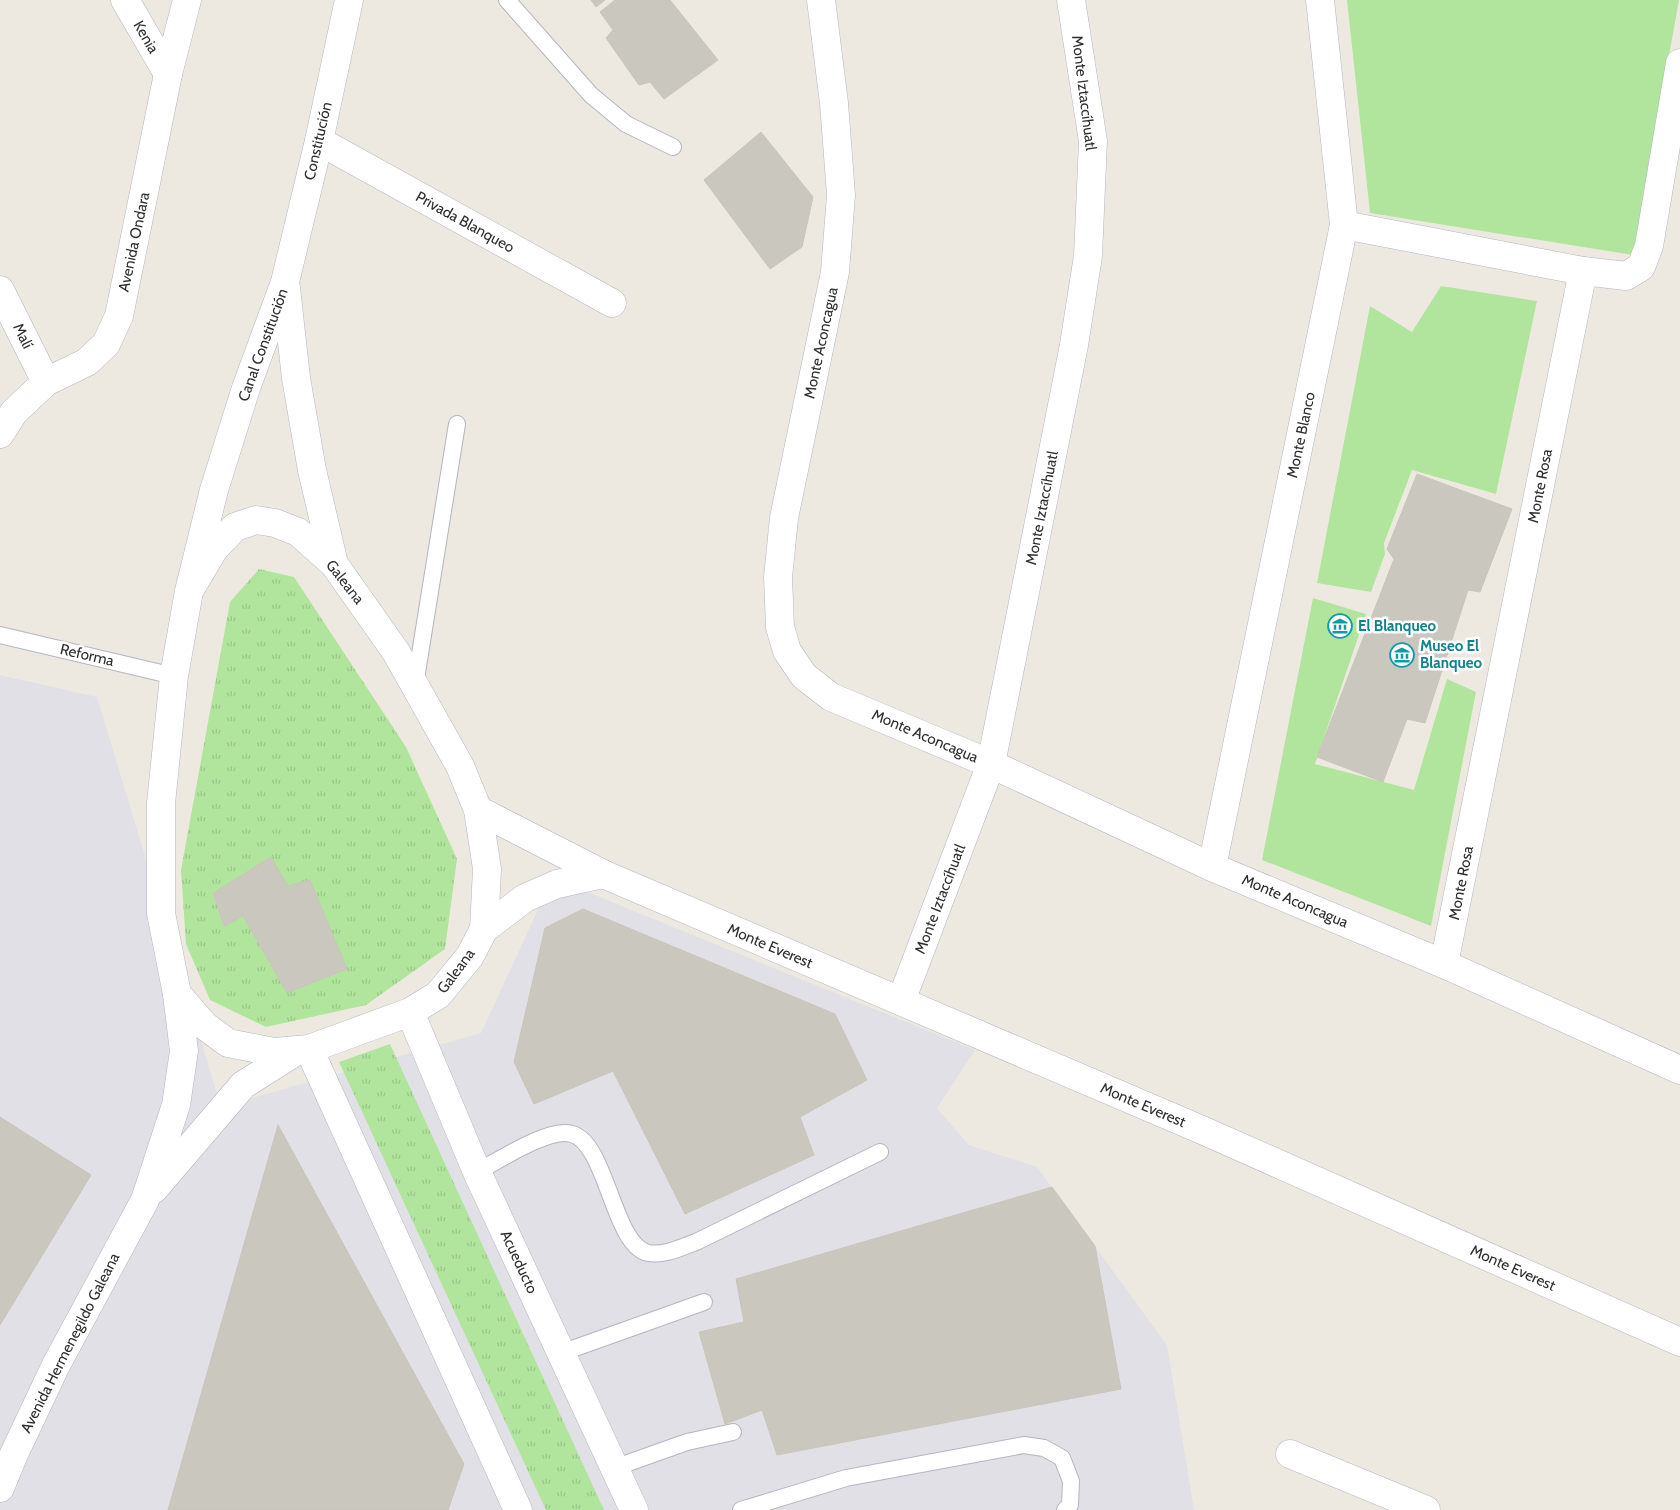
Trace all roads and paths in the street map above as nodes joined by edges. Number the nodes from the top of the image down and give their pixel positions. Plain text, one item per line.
1 (125, 0) edge
2 (187, 0) edge
3 (349, 0) edge
4 (507, 0) edge
5 (821, 0) edge
6 (1072, 0) edge
7 (1320, 0) edge
8 (1680, 62) edge
9 (168, 74) junction
10 (319, 141) junction
11 (674, 147) dead end
12 (1344, 224) junction
13 (1583, 271) junction
14 (285, 282) junction
15 (0, 290) edge
16 (612, 303) dead end
17 (46, 382) junction
18 (457, 424) dead end
19 (0, 434) edge
20 (334, 564) junction
21 (189, 591) junction
22 (0, 635) edge
23 (174, 676) junction
24 (415, 685) junction
25 (991, 764) junction
26 (478, 810) junction
27 (1212, 867) junction
28 (603, 874) junction
29 (484, 929) junction
30 (1444, 964) junction
31 (177, 994) junction
32 (901, 1002) junction
33 (410, 1012) junction
34 (302, 1050) junction
35 (1680, 1070) edge
36 (880, 1152) dead end
37 (478, 1172) junction
38 (145, 1200) junction
39 (704, 1302) dead end
40 (1680, 1342) edge
41 (562, 1353) junction
42 (733, 1432) dead end
43 (1290, 1454) dead end
44 (614, 1468) junction
45 (0, 1488) edge
46 (518, 1510) edge
47 (634, 1510) edge
48 (742, 1510) edge
49 (1065, 1510) edge
50 (1426, 1510) edge

1 - 9 street, Kenia
2 - 9 street, Avenida Ondara
3 - 10 street, Constitución
4 - 11 lane
5 - 25 street, Monte Aconcagua
6 - 25 street, Monte Iztaccíhuatl
7 - 12 street, Monte Blanco
8 - 13 street
9 - 17 street, Avenida Ondara
10 - 14 street, Constitución
10 - 16 street, Privada Blanqueo
12 - 13 street
12 - 27 street, Monte Blanco
13 - 30 street, Monte Rosa
14 - 20 street, Canal Constitución
14 - 21 street, Canal Constitución
15 - 17 street, Malí
17 - 19 street, Avenida Ondara
18 - 24 lane
20 - 21 street, Galeana
20 - 24 street, Galeana
21 - 23 street, Galeana
22 - 23 lane, Reforma
23 - 31 street, Galeana
24 - 26 street, Galeana
25 - 27 street, Monte Aconcagua
25 - 32 street, Monte Iztaccíhuatl
26 - 28 street, Monte Everest
26 - 29 street, Galeana
27 - 30 street, Monte Aconcagua
28 - 29 street
28 - 32 street, Monte Everest
29 - 33 street, Galeana
30 - 35 street, Monte Aconcagua
31 - 34 street, Galeana
31 - 38 street, Galeana
32 - 40 street, Monte Everest
33 - 34 street, Galeana
33 - 37 street, Acueducto
34 - 38 street, Galeana
34 - 46 street
36 - 37 lane
37 - 41 street, Acueducto
38 - 45 street, Avenida Hermenegildo Galeana
39 - 41 lane
41 - 44 street, Acueducto
42 - 44 lane
43 - 50 street
44 - 47 street, Acueducto
48 - 49 lane

